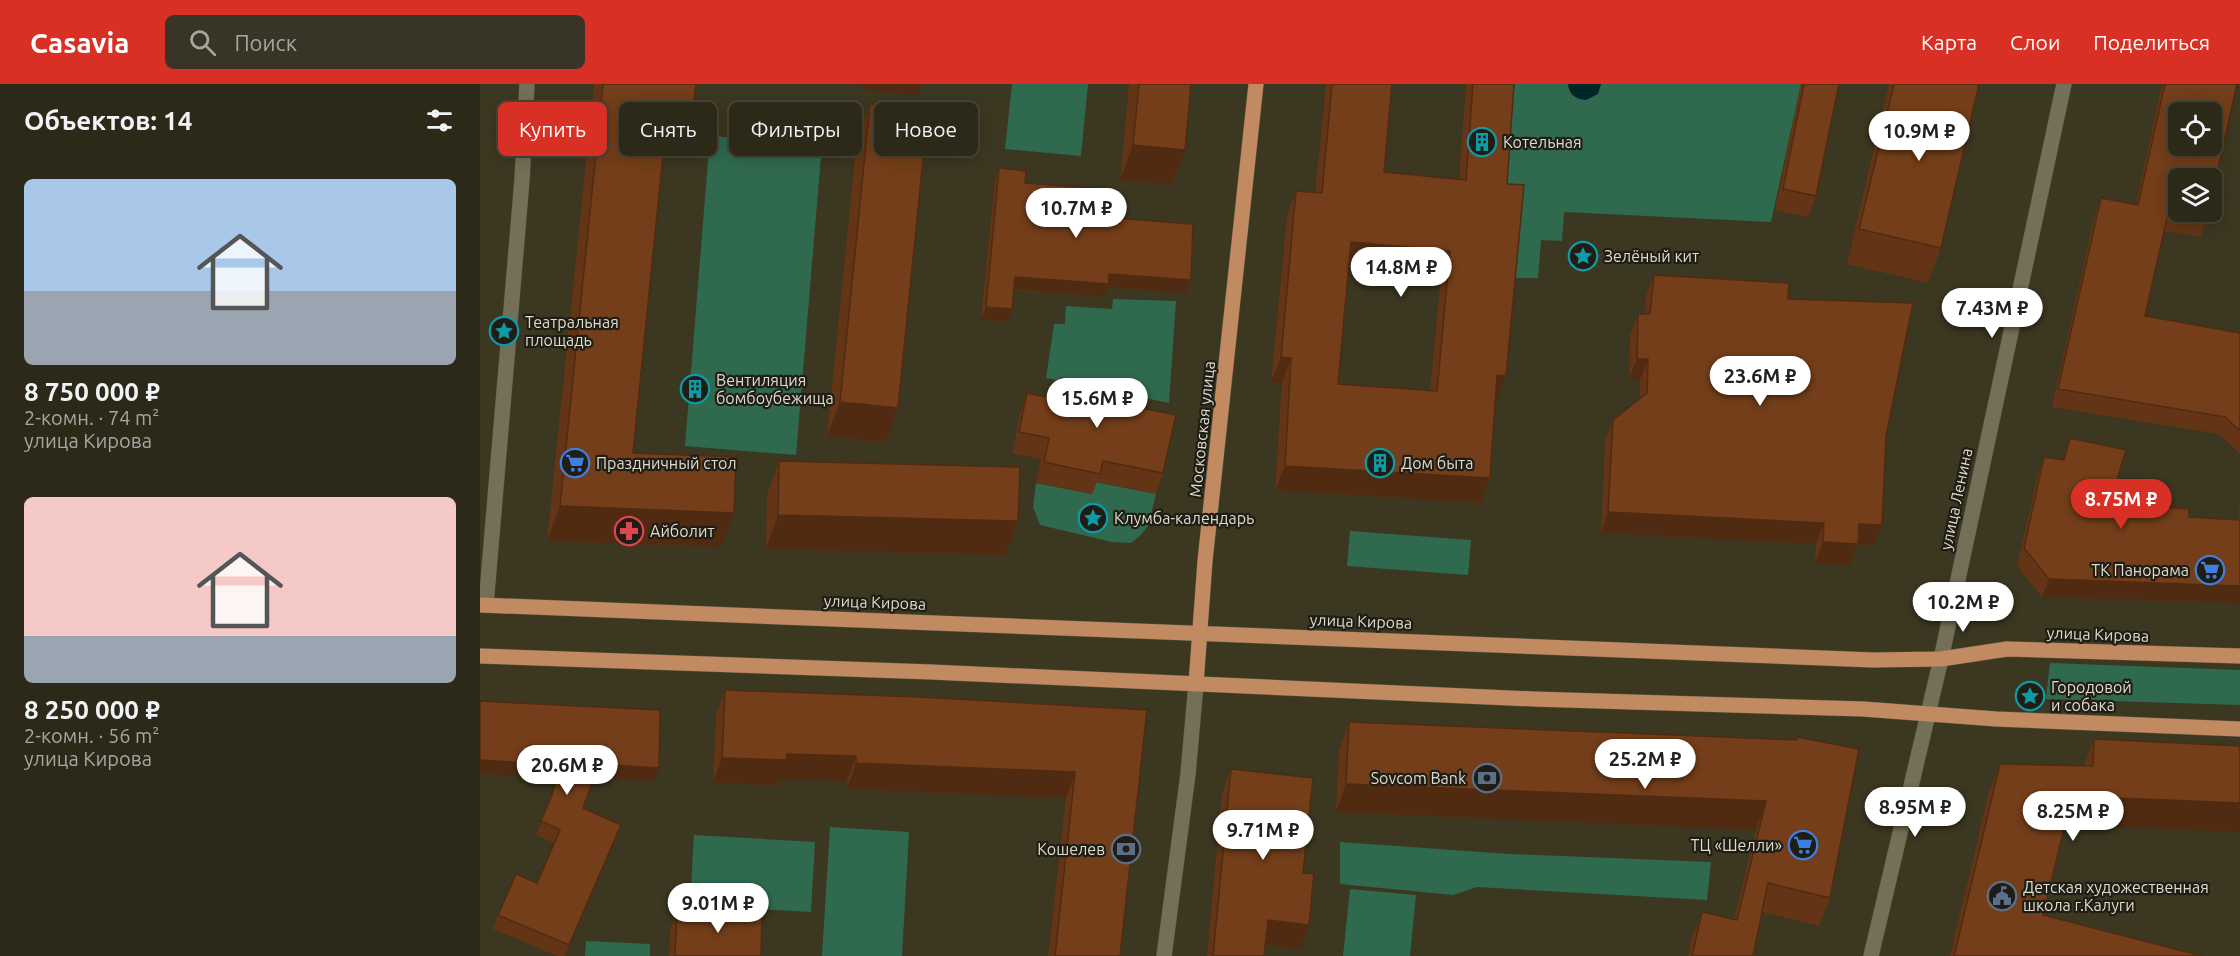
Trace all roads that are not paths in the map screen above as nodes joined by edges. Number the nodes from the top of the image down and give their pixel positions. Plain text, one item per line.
1 (527, 84) edge
2 (1256, 84) edge
3 (2064, 84) edge
4 (483, 605) edge
5 (1200, 633) junction
6 (480, 656) edge
7 (2240, 656) edge
8 (1941, 659) junction
9 (1196, 684) junction
10 (1929, 713) junction
11 (2240, 729) edge
12 (1164, 956) edge
13 (1871, 956) edge

1 - 4 main road
2 - 5 main road, Московская улица
3 - 8 main road, улица Ленина
4 - 5 main road, улица Кирова
5 - 8 main road, улица Кирова
5 - 9 main road, Московская улица
6 - 9 main road
7 - 8 main road, улица Кирова
8 - 10 main road, улица Ленина
9 - 10 main road
9 - 12 main road, Московская улица
10 - 11 main road
10 - 13 main road, улица Ленина

